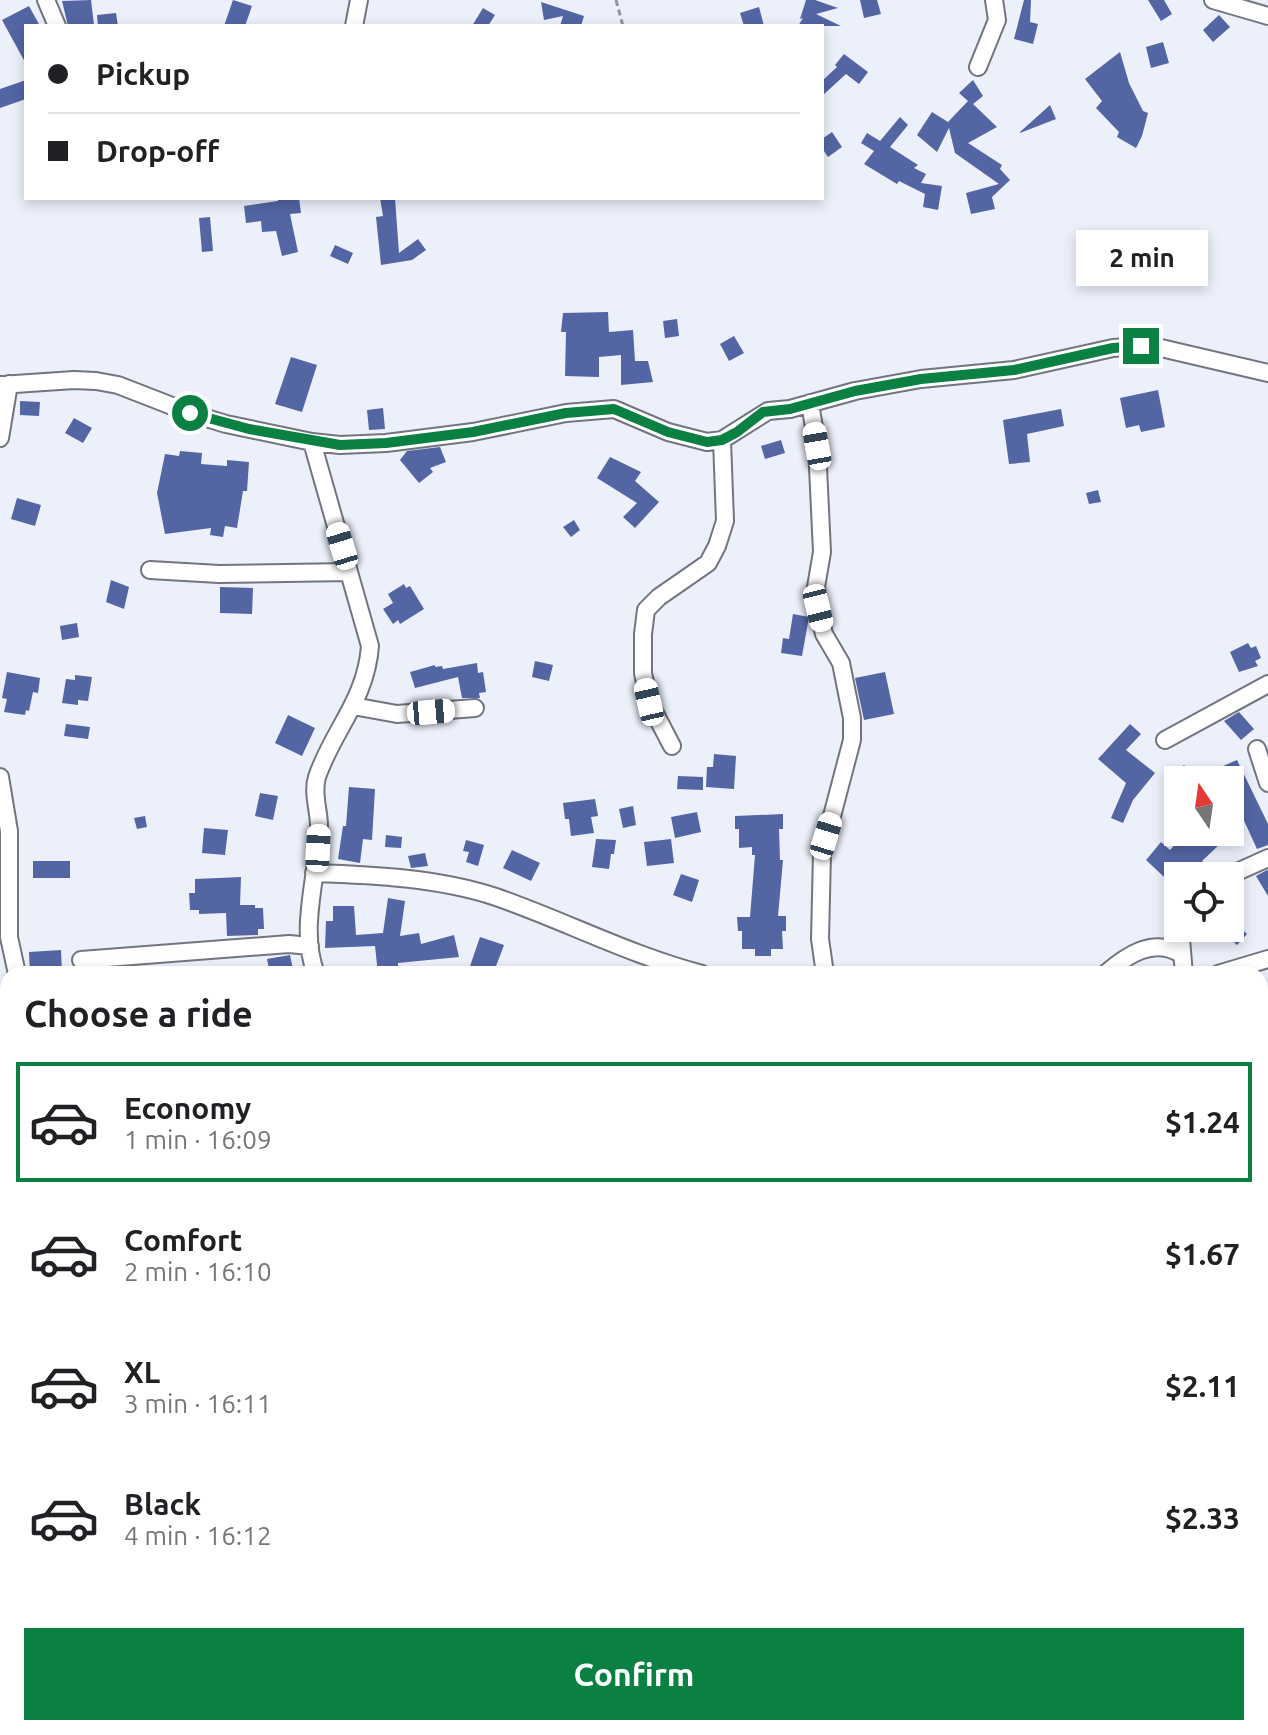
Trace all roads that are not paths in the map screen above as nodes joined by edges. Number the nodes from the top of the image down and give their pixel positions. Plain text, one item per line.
1 (46, 0) edge
2 (359, 0) edge
3 (994, 0) edge
4 (1213, 0) edge
5 (1268, 16) edge
6 (56, 24) edge
7 (354, 24) edge
8 (978, 67) dead end
9 (1268, 373) edge
10 (4, 385) edge
11 (810, 403) junction
12 (0, 438) edge
13 (722, 440) junction
14 (312, 442) junction
15 (150, 570) dead end
16 (349, 572) junction
17 (1268, 684) edge
18 (353, 706) junction
19 (475, 708) dead end
20 (1165, 740) dead end
21 (672, 746) dead end
22 (1257, 749) dead end
23 (0, 777) edge
24 (1268, 783) edge
25 (1268, 858) edge
26 (1244, 869) edge
27 (314, 873) junction
28 (1181, 942) edge
29 (310, 946) junction
30 (1181, 954) junction
31 (1268, 959) edge
32 (81, 960) dead end
33 (15, 966) edge
34 (314, 966) edge
35 (677, 966) edge
36 (824, 966) edge
37 (1115, 966) edge
38 (1183, 966) edge
39 (1245, 966) edge

1 - 6 street
2 - 7 street
3 - 8 street
4 - 5 street
9 - 11 street
10 - 12 street
10 - 14 street
11 - 13 street
11 - 36 street
13 - 14 street
13 - 21 street
14 - 16 street
15 - 16 street
16 - 18 street
17 - 20 street
18 - 19 street
18 - 27 street
22 - 24 street
23 - 33 street
25 - 26 street
27 - 29 street
27 - 35 street
28 - 30 street
29 - 32 street
29 - 34 street
30 - 37 street
30 - 38 street
31 - 39 street

